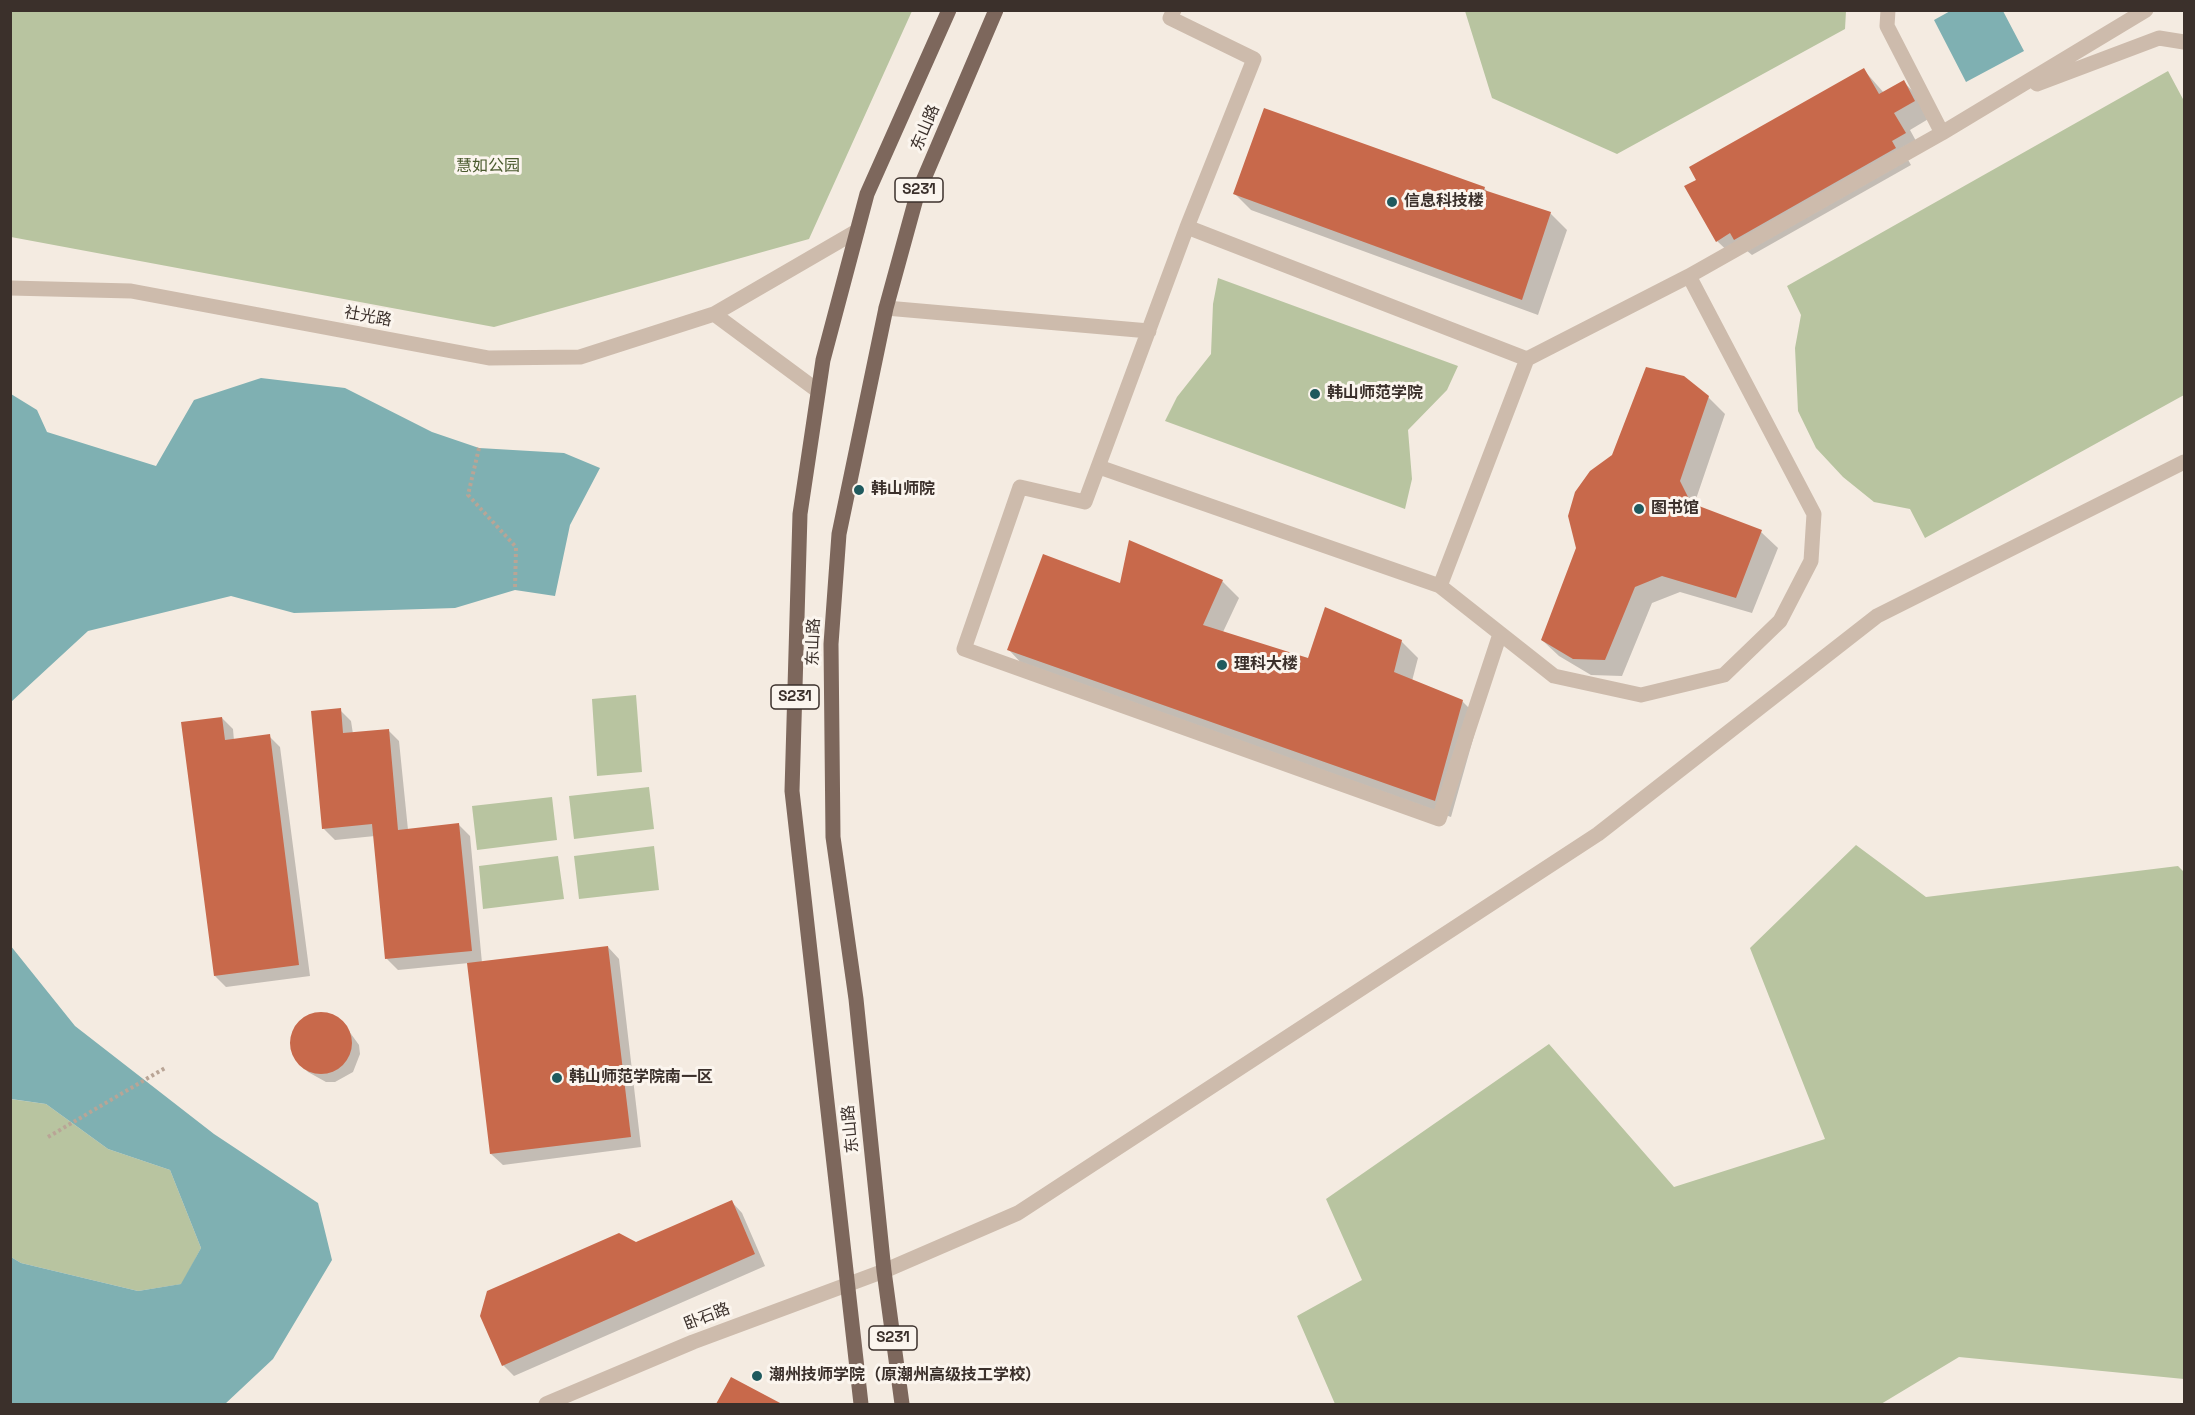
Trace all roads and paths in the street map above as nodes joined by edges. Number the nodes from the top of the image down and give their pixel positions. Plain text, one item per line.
1 (949, 10) edge
2 (996, 10) edge
3 (1174, 10) edge
4 (1888, 10) edge
5 (2146, 10) edge
6 (2184, 42) edge
7 (2001, 98) junction
8 (1942, 133) junction
9 (1186, 227) junction
10 (857, 231) junction
11 (1689, 276) junction
12 (10, 288) edge
13 (886, 308) junction
14 (714, 314) junction
15 (1149, 331) junction
16 (1527, 359) junction
17 (818, 391) junction
18 (479, 448) dead end
19 (2184, 462) edge
20 (1099, 467) junction
21 (1440, 586) junction
22 (515, 590) dead end
23 (1500, 634) junction
24 (165, 1068) dead end
25 (48, 1137) dead end
26 (884, 1271) junction
27 (848, 1285) junction
28 (546, 1404) edge
29 (861, 1404) edge
30 (902, 1404) edge

1 - 10 main road, 东山路 / S231
2 - 13 main road, 东山路 / S231
3 - 9 street
4 - 8 street
5 - 7 street
6 - 7 street
7 - 8 street
8 - 11 street
9 - 15 street
9 - 16 street
10 - 14 street, 社光路
10 - 17 main road, 东山路 / S231
11 - 16 street
11 - 23 street
12 - 14 street, 社光路
13 - 15 street
13 - 26 main road, 东山路 / S231
14 - 17 street
15 - 20 street
16 - 21 street
17 - 27 main road, 东山路 / S231
18 - 22 path
19 - 26 street, 卧石路
20 - 21 street
20 - 23 street
21 - 23 street
24 - 25 path
26 - 27 street, 卧石路
26 - 30 main road, 东山路 / S231
27 - 28 street, 卧石路
27 - 29 main road, 东山路 / S231

